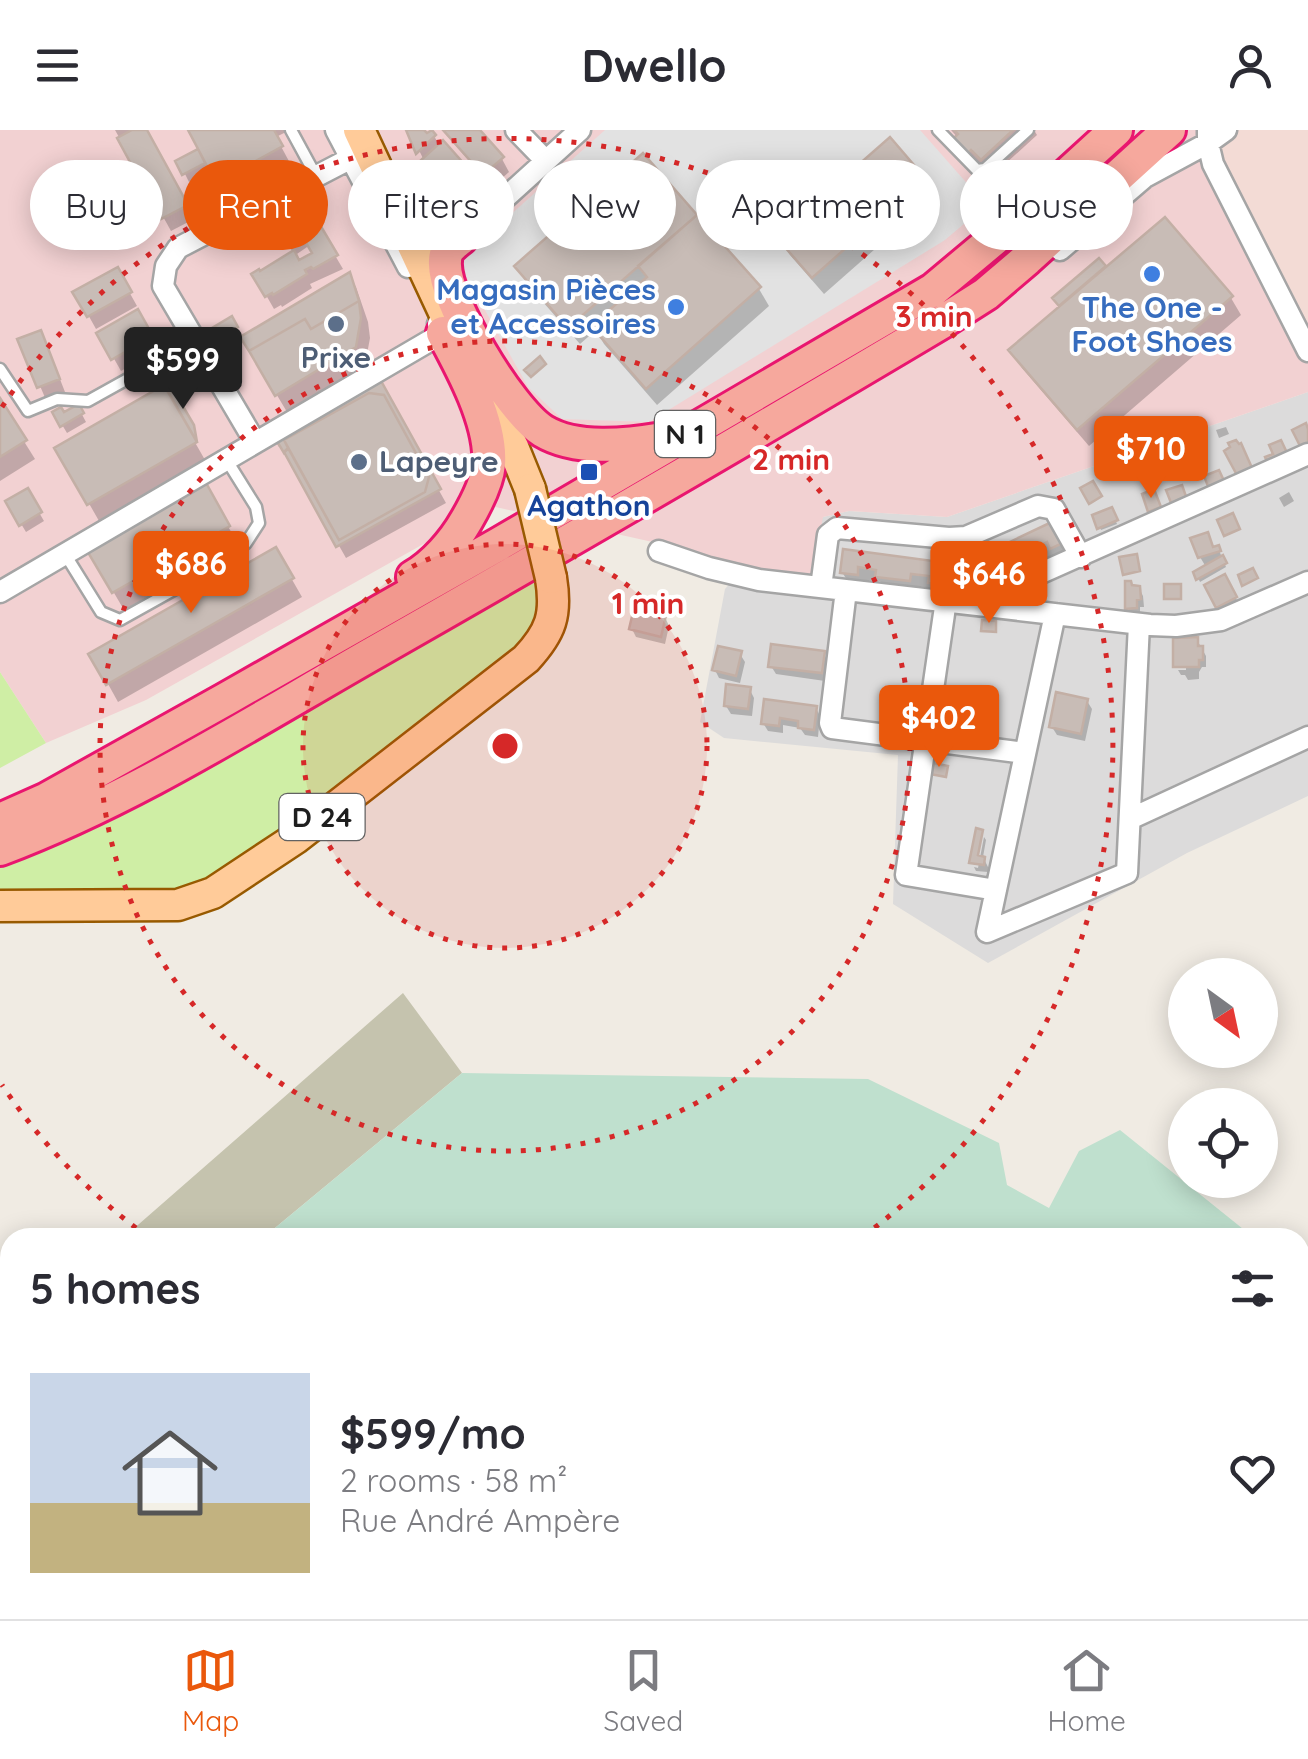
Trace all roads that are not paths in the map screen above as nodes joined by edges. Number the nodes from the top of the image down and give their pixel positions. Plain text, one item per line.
1 (291, 130) edge
2 (336, 130) edge
3 (516, 130) edge
4 (580, 130) edge
5 (938, 130) edge
6 (1028, 130) edge
7 (1116, 130) edge
8 (1168, 130) edge
9 (1226, 130) edge
10 (1208, 136) edge
11 (360, 146) edge
12 (307, 160) edge
13 (545, 160) edge
14 (547, 160) edge
15 (328, 168) edge
16 (534, 172) edge
17 (514, 190) edge
18 (183, 245) edge
19 (447, 250) edge
20 (442, 333) junction
21 (194, 342) junction
22 (1308, 350) edge
23 (0, 369) edge
24 (808, 402) junction
25 (682, 436) junction
26 (255, 442) junction
27 (1308, 454) edge
28 (226, 458) junction
29 (659, 551) dead end
30 (64, 553) junction
31 (1081, 557) junction
32 (1308, 582) edge
33 (821, 587) junction
34 (846, 590) junction
35 (0, 592) edge
36 (946, 600) junction
37 (973, 603) junction
38 (1055, 614) junction
39 (1139, 624) junction
40 (226, 699) junction
41 (1308, 737) edge
42 (925, 741) junction
43 (1025, 754) junction
44 (0, 820) edge
45 (1130, 820) junction
46 (0, 849) edge
47 (996, 890) junction
48 (0, 906) edge

1 - 12 lane
2 - 11 street, D 24
3 - 13 street
4 - 14 street
5 - 6 lane
7 - 25 highway, N 1
8 - 24 highway, N 1
9 - 10 street
10 - 22 street
10 - 24 street
11 - 15 street
11 - 20 street, D 24
11 - 48 main road, D 24, bridge
16 - 17 street
18 - 21 street
19 - 25 highway
20 - 26 street
20 - 40 highway
21 - 23 lane
21 - 26 street
24 - 46 highway, N 1
25 - 40 highway, N 1
26 - 28 street
27 - 31 street
28 - 30 street
28 - 30 lane
29 - 33 street
30 - 35 street
31 - 33 street
31 - 37 street
32 - 39 street
33 - 34 street
34 - 36 street
34 - 42 street
36 - 37 street
36 - 42 street
37 - 38 street
38 - 39 street
38 - 43 street
39 - 45 street
40 - 44 highway, N 1
41 - 45 street
42 - 43 street
42 - 47 street
43 - 47 street
45 - 47 street

